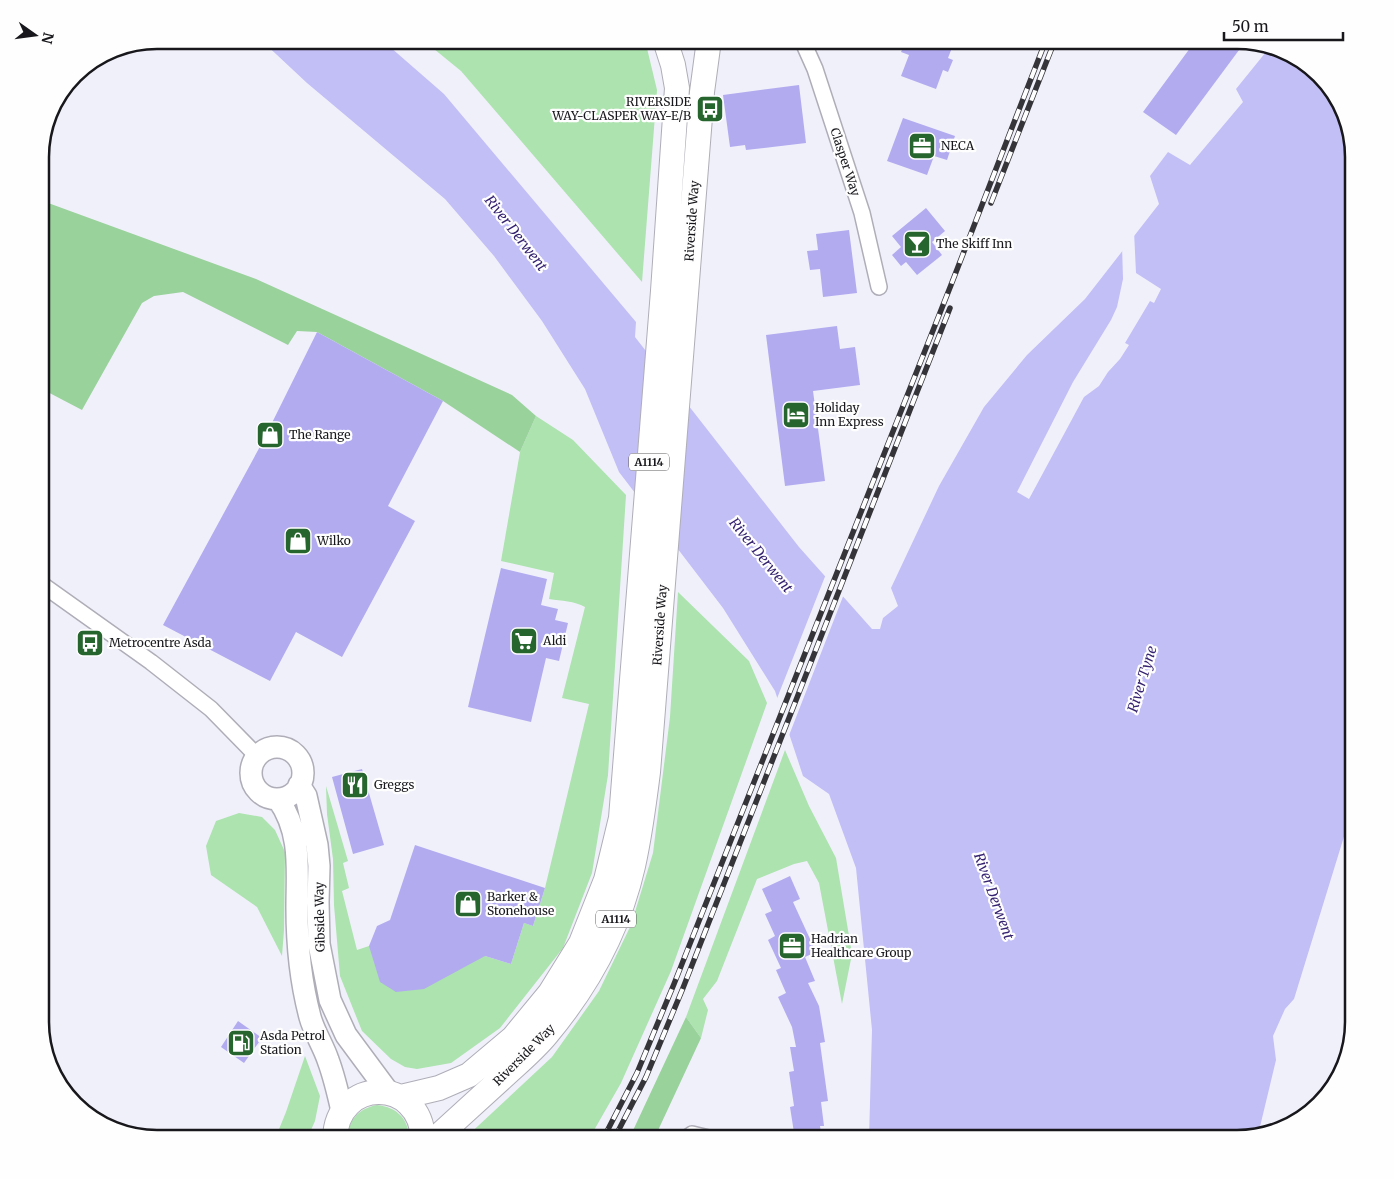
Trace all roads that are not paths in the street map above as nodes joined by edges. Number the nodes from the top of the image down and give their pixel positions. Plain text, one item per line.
1 (669, 49) edge
2 (708, 49) edge
3 (806, 49) edge
4 (879, 287) dead end
5 (49, 589) edge
6 (647, 635) junction
7 (257, 756) junction
8 (300, 785) junction
9 (278, 799) junction
10 (395, 1095) junction
11 (334, 1129) edge
12 (422, 1130) edge
13 (446, 1130) edge

1 - 6 main road, Riverside Way / A1114
2 - 6 main road, Riverside Way / A1114
3 - 4 street, Clasper Way
5 - 7 street
6 - 10 main road, Riverside Way / A1114
6 - 13 main road, Riverside Way / A1114
7 - 8 street, Gibside Way
7 - 9 street
8 - 9 street
8 - 10 street, Gibside Way
9 - 11 street, Gibside Way
10 - 11 main road, Riverside Way
10 - 12 main road

